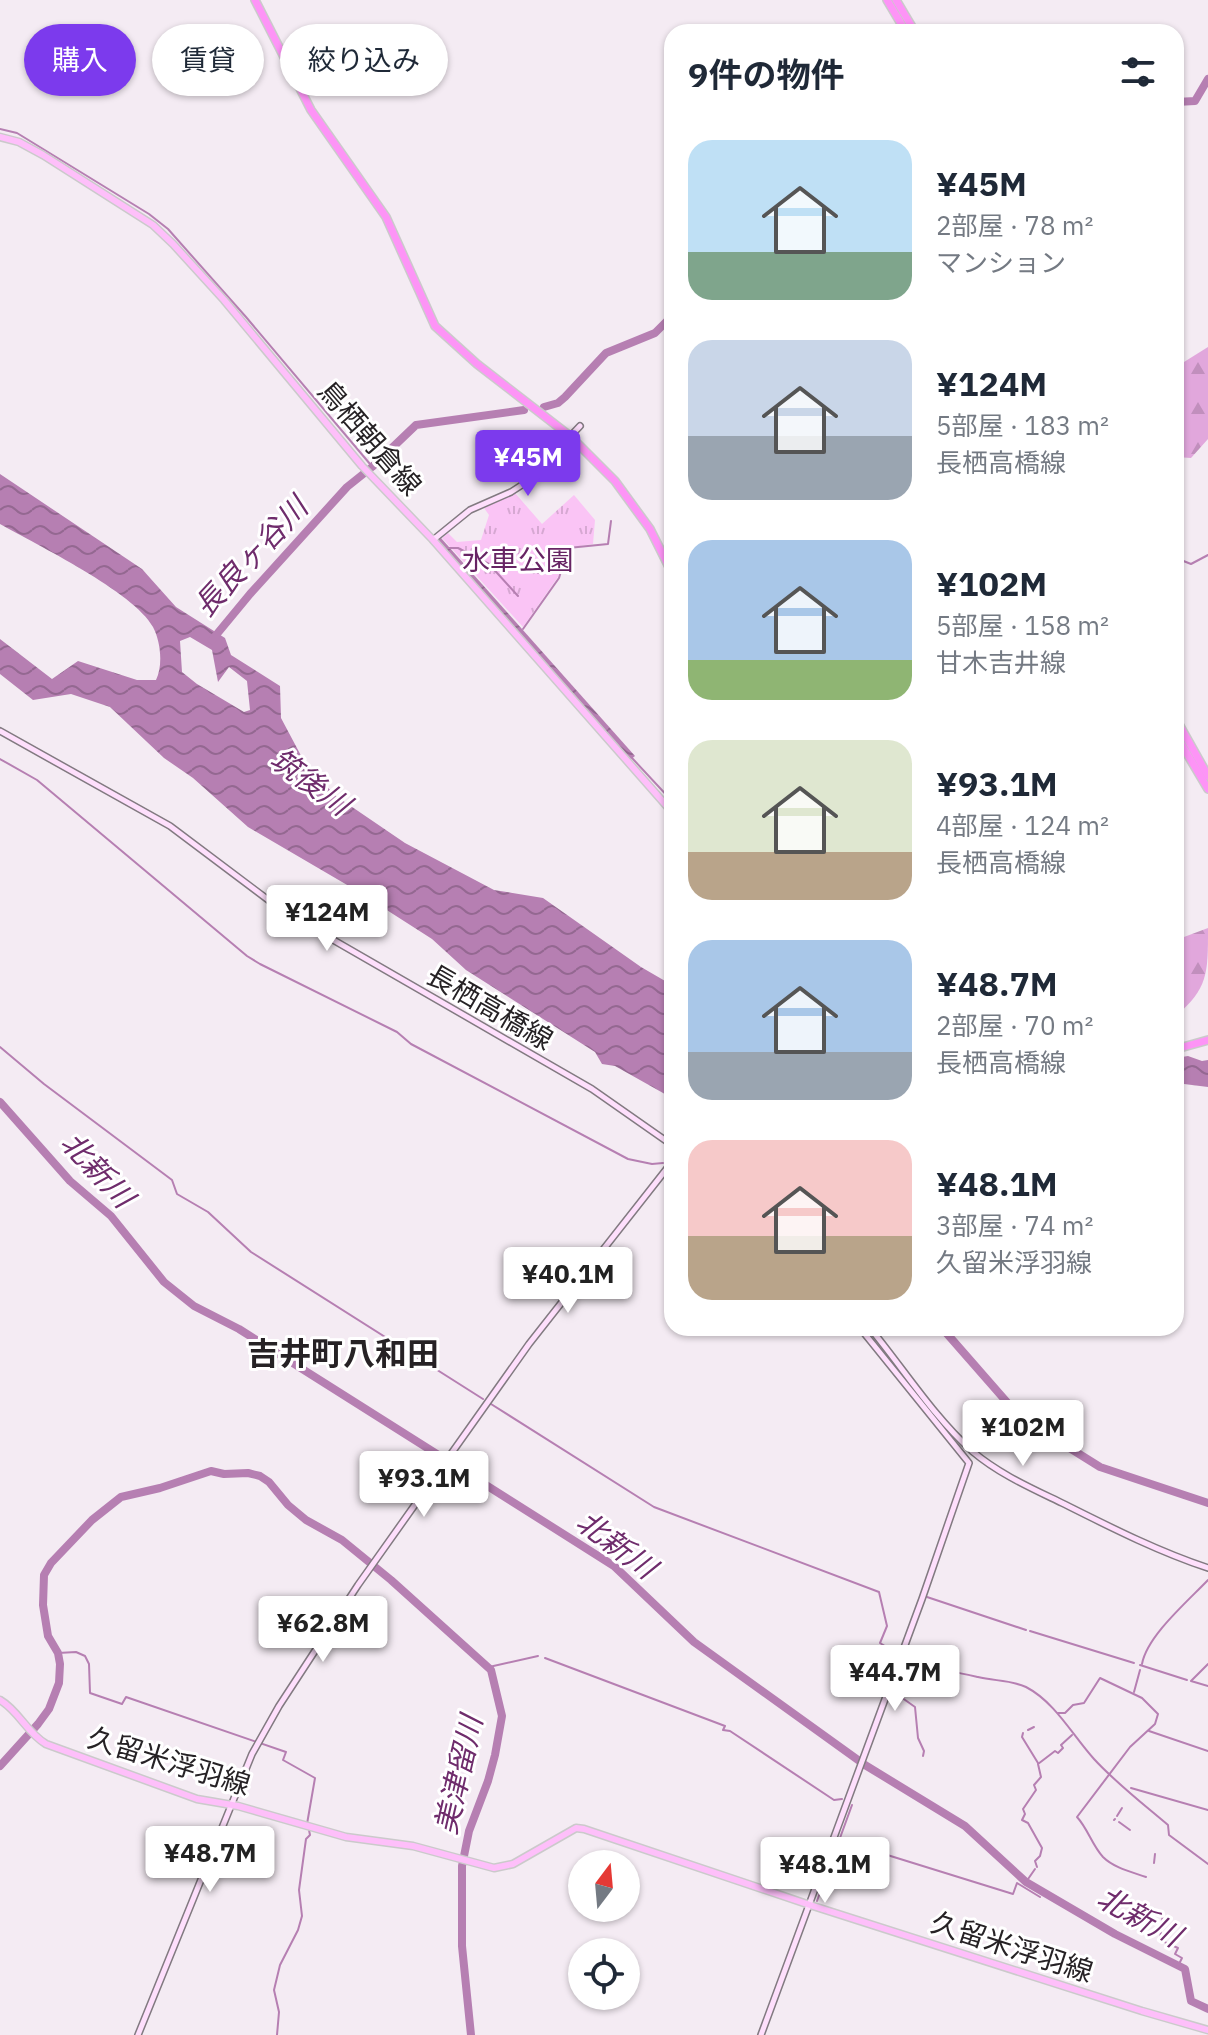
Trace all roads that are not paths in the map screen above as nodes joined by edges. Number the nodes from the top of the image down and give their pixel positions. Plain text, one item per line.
1 (255, 0) edge
2 (887, 0) edge
3 (896, 0) edge
4 (901, 24) edge
5 (910, 24) edge
6 (0, 137) edge
7 (580, 426) dead end
8 (570, 436) junction
9 (434, 539) junction
10 (664, 557) edge
11 (0, 731) edge
12 (1184, 733) edge
13 (1184, 748) edge
14 (1208, 776) edge
15 (1208, 789) edge
16 (664, 803) edge
17 (1208, 1040) edge
18 (1184, 1047) edge
19 (664, 1139) edge
20 (664, 1172) edge
21 (866, 1336) edge
22 (876, 1336) edge
23 (1208, 1568) edge
24 (0, 1700) edge
25 (231, 1806) junction
26 (810, 1905) junction
27 (1208, 2030) edge
28 (138, 2035) edge
29 (761, 2035) edge

1 - 8 highway
2 - 4 highway
3 - 5 highway
6 - 9 main road, 鳥栖朝倉線
7 - 8 main road
8 - 9 main road
8 - 10 highway
9 - 16 main road, 鳥栖朝倉線
11 - 19 main road, 長栖高橋線
12 - 14 highway
13 - 15 highway
17 - 18 highway
20 - 25 main road
21 - 26 main road
22 - 23 main road
24 - 25 main road, 久留米浮羽線
25 - 26 main road, 久留米浮羽線
25 - 28 main road
26 - 27 main road, 久留米浮羽線
26 - 29 main road

